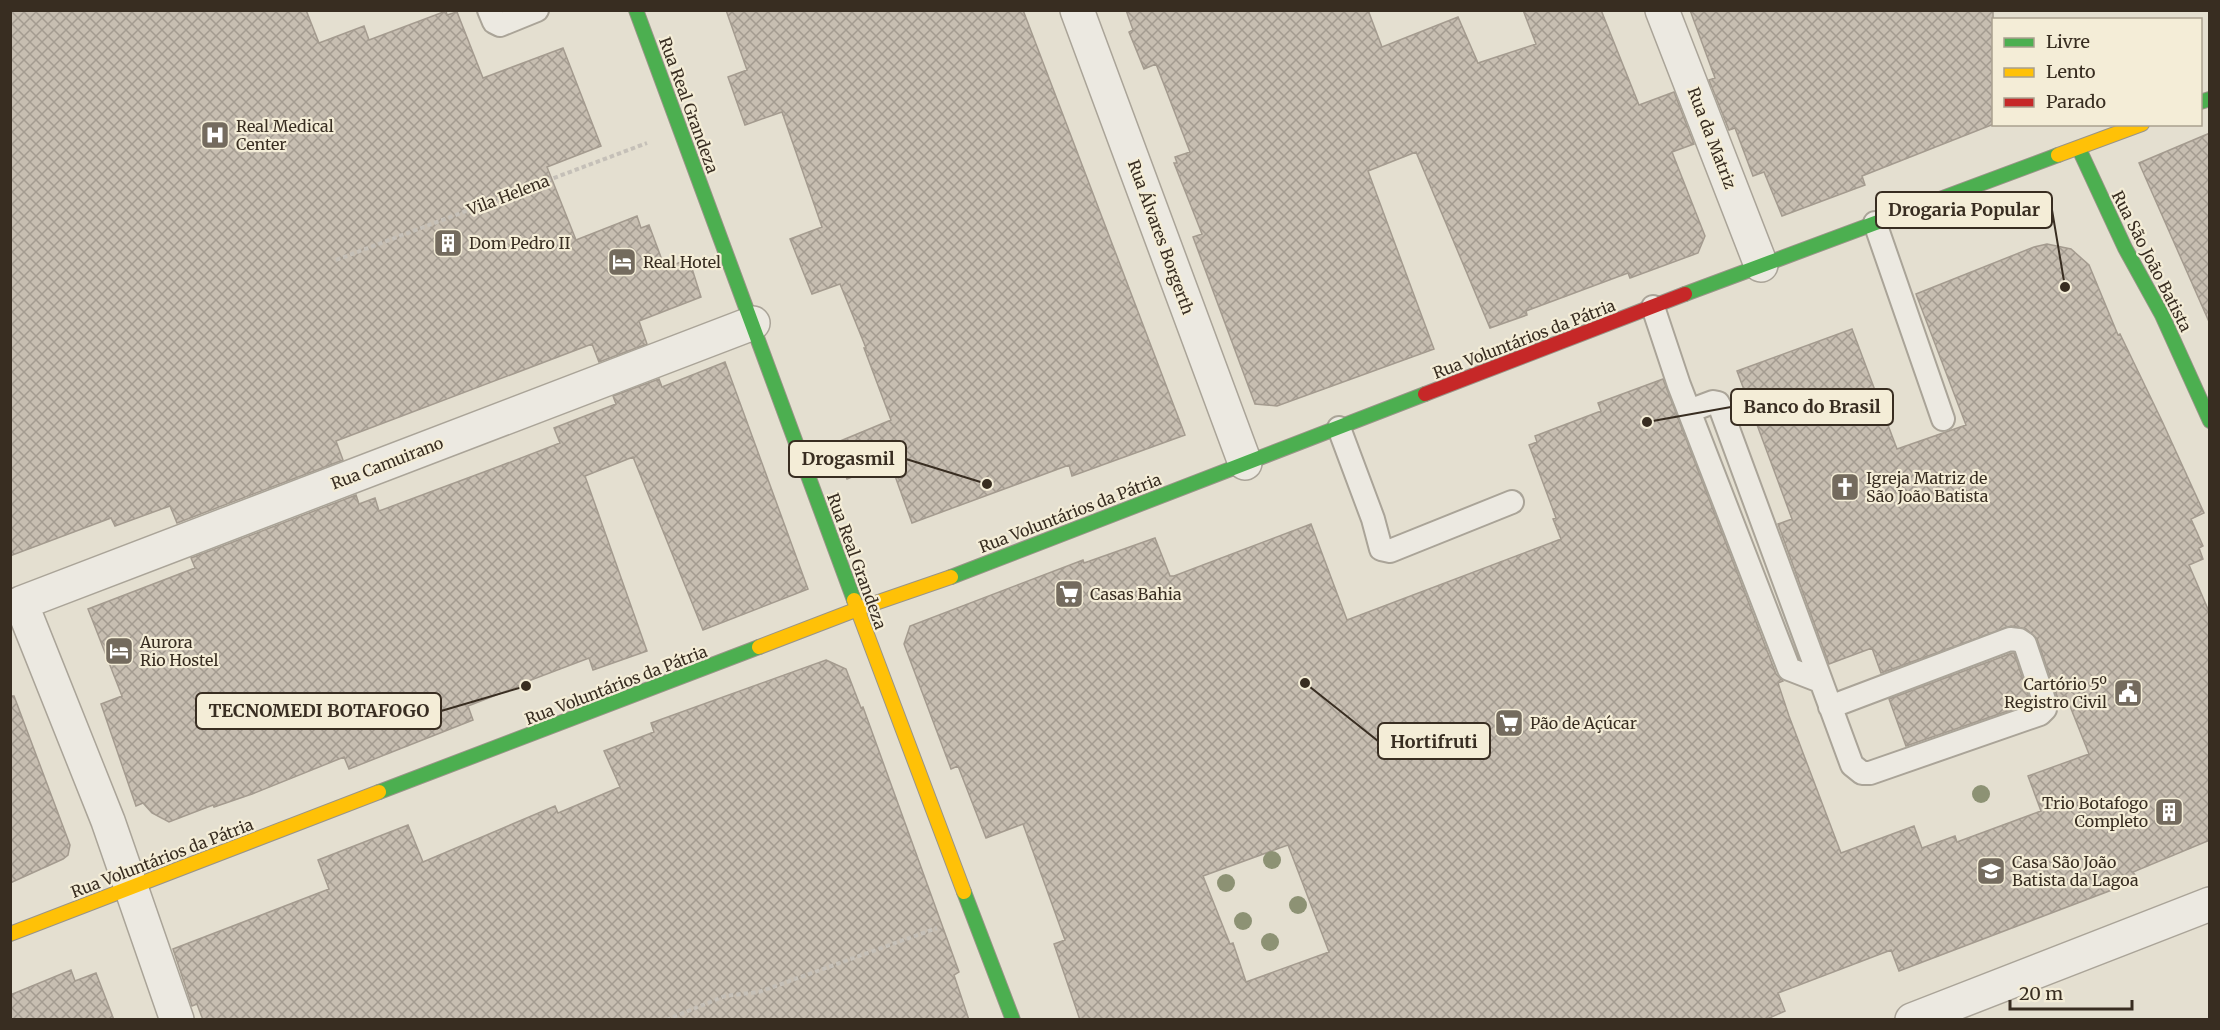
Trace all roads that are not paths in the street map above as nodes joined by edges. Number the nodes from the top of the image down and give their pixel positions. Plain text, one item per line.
1 (489, 10) edge
2 (537, 10) edge
3 (636, 10) edge
4 (1077, 10) edge
5 (1662, 10) edge
6 (2137, 126) edge
7 (2079, 148) junction
8 (1875, 223) junction
9 (1761, 265) junction
10 (1653, 307) junction
11 (753, 324) junction
12 (1943, 419) dead end
13 (2210, 421) edge
14 (1339, 428) junction
15 (1245, 463) junction
16 (1512, 502) dead end
17 (16, 605) edge
18 (858, 609) junction
19 (1830, 707) junction
20 (133, 887) junction
21 (2210, 904) edge
22 (10, 934) edge
23 (177, 1020) edge
24 (1013, 1020) edge
25 (1912, 1020) edge

1 - 2 lane
3 - 11 main road, Rua Real Grandeza
4 - 15 street, Rua Álvares Borgerth
5 - 9 street, Rua da Matriz
6 - 7 main road, Rua Voluntários da Pátria
7 - 8 main road, Rua Voluntários da Pátria
7 - 13 main road, Rua São João Batista
8 - 9 main road, Rua Voluntários da Pátria
8 - 12 lane
9 - 10 main road, Rua Voluntários da Pátria
10 - 14 main road, Rua Voluntários da Pátria
10 - 19 lane
11 - 17 street, Rua Camuirano
11 - 18 main road, Rua Real Grandeza
14 - 15 main road, Rua Voluntários da Pátria
14 - 16 lane
15 - 18 main road, Rua Voluntários da Pátria
17 - 20 street, Rua Camuirano
18 - 20 main road, Rua Voluntários da Pátria
18 - 24 main road, Rua Real Grandeza
19 - 19 lane
20 - 22 main road, Rua Voluntários da Pátria
20 - 23 street, Rua Camuirano
21 - 25 street

